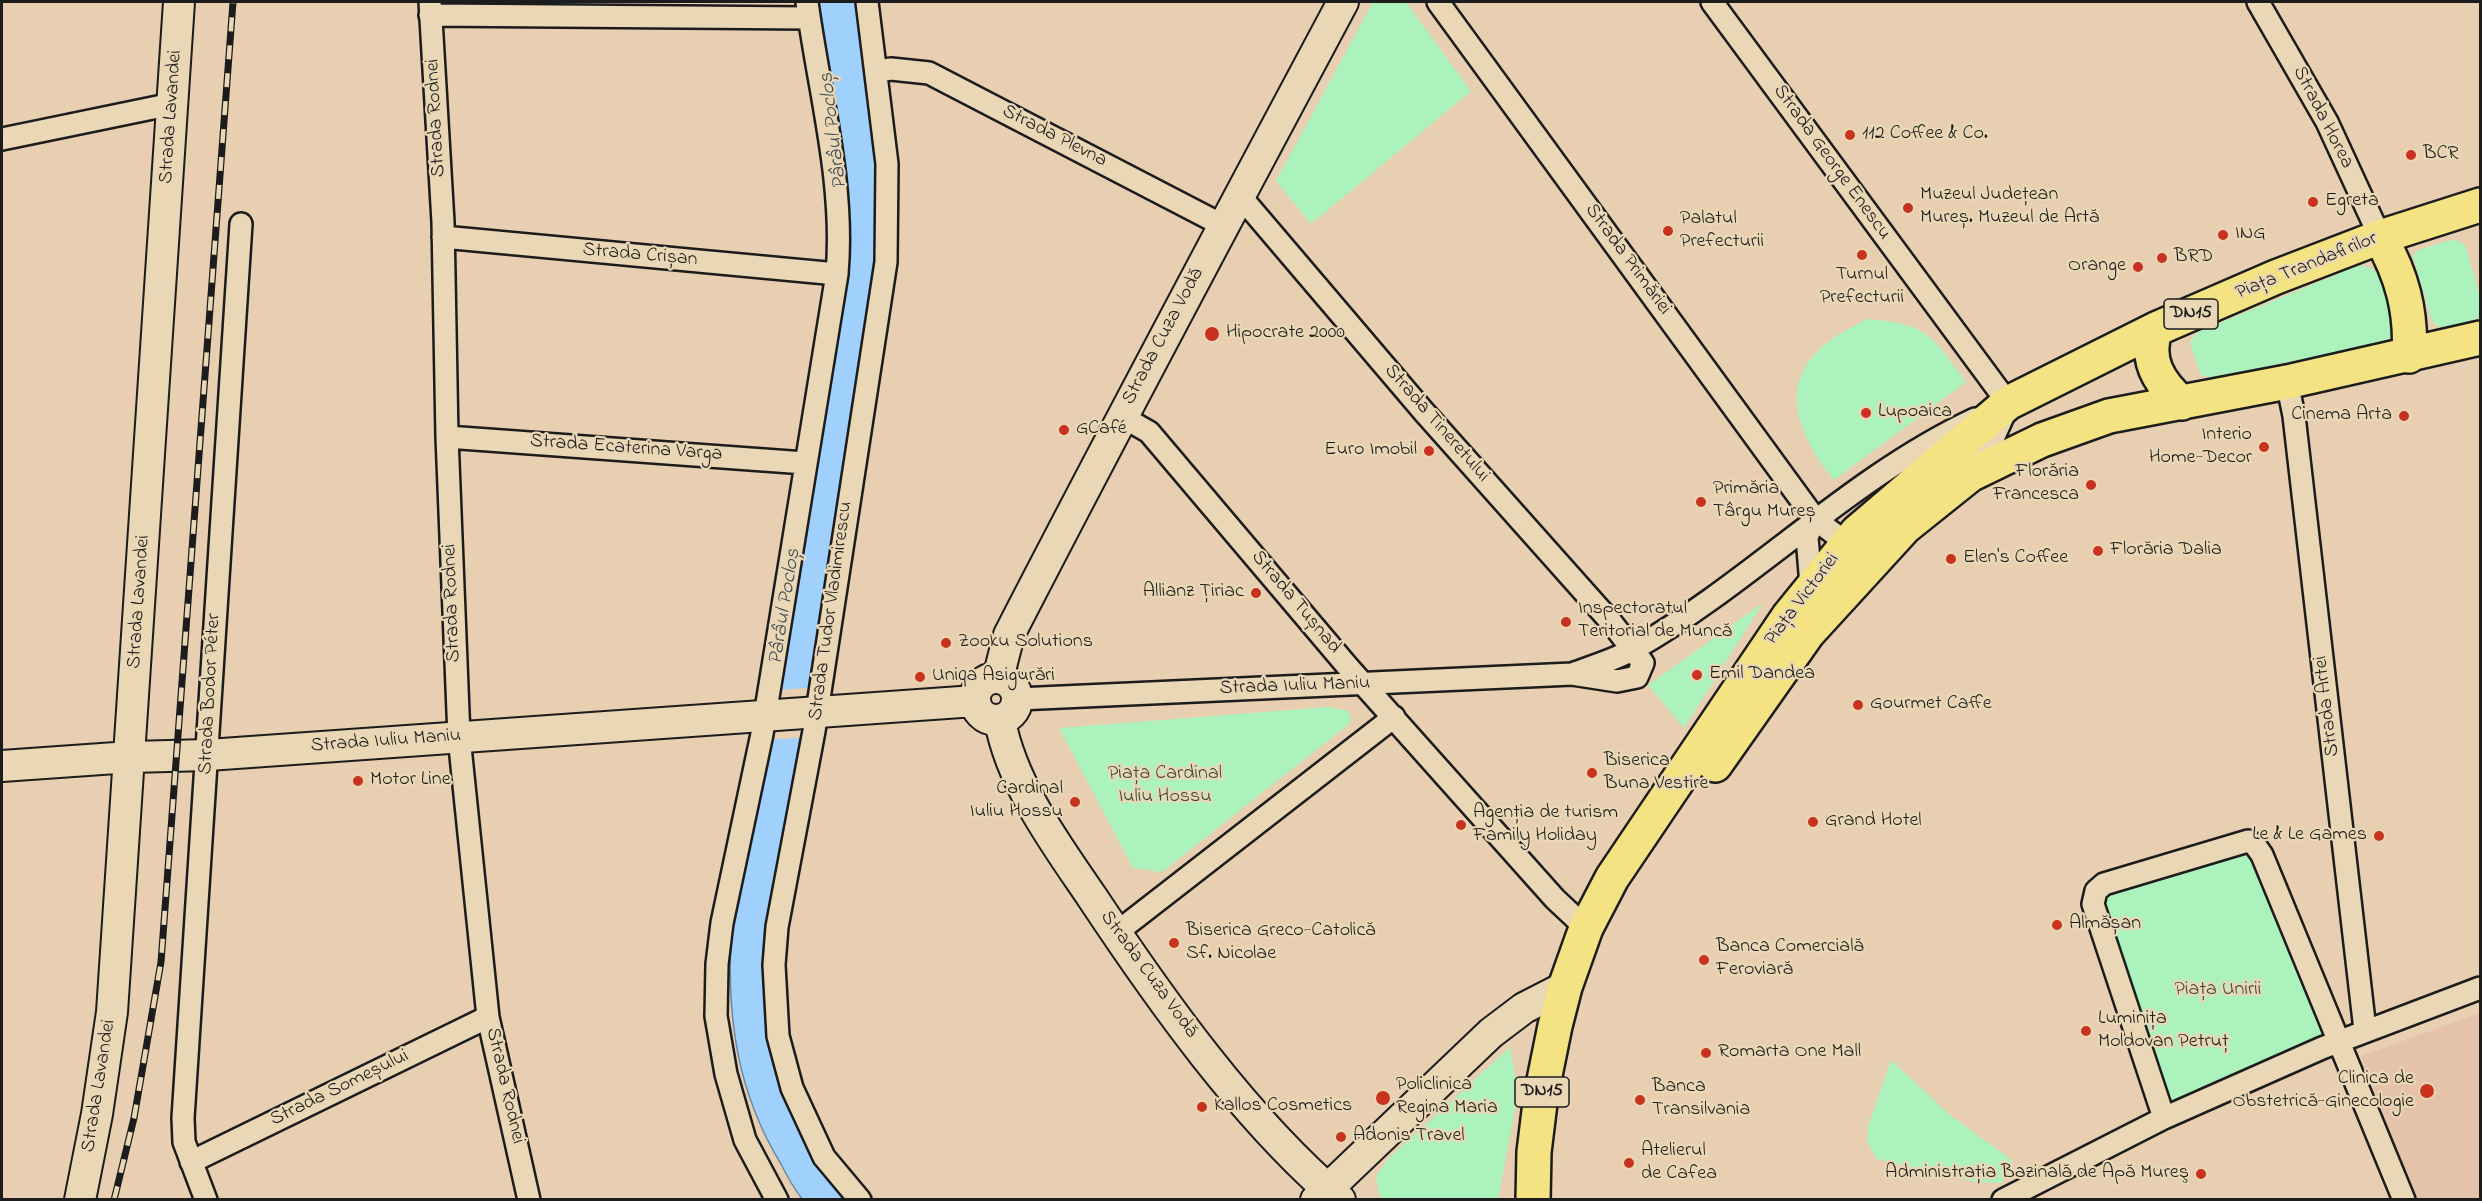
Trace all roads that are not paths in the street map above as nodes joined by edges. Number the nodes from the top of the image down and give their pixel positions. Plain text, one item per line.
1 (179, 2) edge
2 (867, 2) edge
3 (1343, 2) edge
4 (1438, 2) edge
5 (1712, 2) edge
6 (2258, 2) edge
7 (430, 8) edge
8 (808, 10) edge
9 (877, 71) junction
10 (172, 104) junction
11 (2, 139) edge
12 (1241, 197) junction
13 (2481, 205) edge
14 (241, 224) dead end
15 (1224, 226) junction
16 (443, 237) junction
17 (2380, 237) junction
18 (837, 274) junction
19 (2156, 329) junction
20 (2481, 338) edge
21 (2409, 356) junction
22 (2287, 382) junction
23 (2008, 403) junction
24 (2182, 403) junction
25 (1122, 416) junction
26 (447, 437) junction
27 (805, 462) junction
28 (1970, 475) junction
29 (1815, 519) junction
30 (1851, 539) junction
31 (1889, 545) junction
32 (1811, 585) junction
33 (1634, 650) junction
34 (1364, 685) junction
35 (1005, 699) junction
36 (811, 711) junction
37 (768, 715) junction
38 (1394, 717) junction
39 (459, 737) junction
40 (208, 755) junction
41 (130, 757) junction
42 (2, 766) edge
43 (1586, 928) junction
44 (1116, 933) junction
45 (1565, 987) junction
46 (2481, 988) edge
47 (488, 1017) junction
48 (2365, 1030) junction
49 (2338, 1041) junction
50 (2164, 1118) junction
51 (191, 1162) junction
52 (1327, 1196) edge
53 (80, 1200) edge
54 (206, 1200) edge
55 (529, 1200) edge
56 (777, 1200) edge
57 (860, 1200) edge
58 (1533, 1200) edge
59 (2003, 1200) edge
60 (2404, 1200) edge

1 - 10 street, Strada Lavandei
2 - 9 street, Strada Tudor Vladimirescu
3 - 12 street, Strada Cuza Vodă
4 - 29 street, Strada Primăriei
5 - 23 street, Strada George Enescu
6 - 17 street, Strada Horea
7 - 8 street
7 - 16 street, Strada Rodnei
8 - 18 street
9 - 15 street, Strada Plevna
9 - 36 street, Strada Tudor Vladimirescu
10 - 11 street
10 - 41 street, Strada Lavandei
12 - 15 street, Strada Cuza Vodă
12 - 33 street, Strada Tineretului
13 - 17 main road, Piața Trandafirilor / DN15
14 - 40 street, Strada Bodor Péter
15 - 25 street, Strada Cuza Vodă
16 - 18 street, Strada Crișan
16 - 26 street, Strada Rodnei
17 - 19 main road, Piața Trandafirilor / DN15
17 - 21 main road
18 - 27 street
19 - 23 main road, Piața Trandafirilor / DN15
19 - 24 main road
20 - 21 main road, DN15
21 - 22 main road, DN15
22 - 24 main road, DN15
22 - 48 street, Strada Artei
23 - 28 street
23 - 29 street, Strada Iuliu Maniu
23 - 30 main road, Piața Victoriei
24 - 28 main road, Piața Victoriei / DN15
25 - 34 street, Strada Tușnad
25 - 35 street, Strada Cuza Vodă
26 - 27 street, Strada Ecaterina Varga
26 - 39 street, Strada Rodnei
27 - 37 street
28 - 31 main road, Piața Victoriei / DN15
29 - 30 street, Strada Primăriei
29 - 32 street
29 - 33 street, Strada Iuliu Maniu
30 - 31 street, Strada Primăriei
30 - 32 main road, Piața Victoriei
31 - 43 main road, Piața Victoriei / DN15
32 - 43 main road, Piața Victoriei
33 - 34 street, Strada Iuliu Maniu
34 - 35 street, Strada Iuliu Maniu
34 - 38 street, Strada Tușnad
35 - 36 street
35 - 44 street, Strada Cuza Vodă
36 - 37 street, Strada Iuliu Maniu
36 - 57 street, Strada Tudor Vladimirescu
37 - 39 street, Strada Iuliu Maniu
37 - 56 street
38 - 43 street, Strada Tușnad
38 - 44 street
39 - 40 street, Strada Iuliu Maniu
39 - 47 street, Strada Rodnei
40 - 41 street, Strada Iuliu Maniu
40 - 51 street, Strada Bodor Péter
41 - 42 street, Strada Iuliu Maniu
41 - 53 street, Strada Lavandei
43 - 45 main road, Piața Victoriei / DN15
44 - 52 street, Strada Cuza Vodă
45 - 52 street
45 - 58 main road, Piața Victoriei / DN15
46 - 48 street
47 - 51 street, Strada Someșului
47 - 55 street, Strada Rodnei
48 - 49 street
49 - 50 street
49 - 50 street
49 - 60 street
50 - 59 street
51 - 54 street, Strada Bodor Péter

